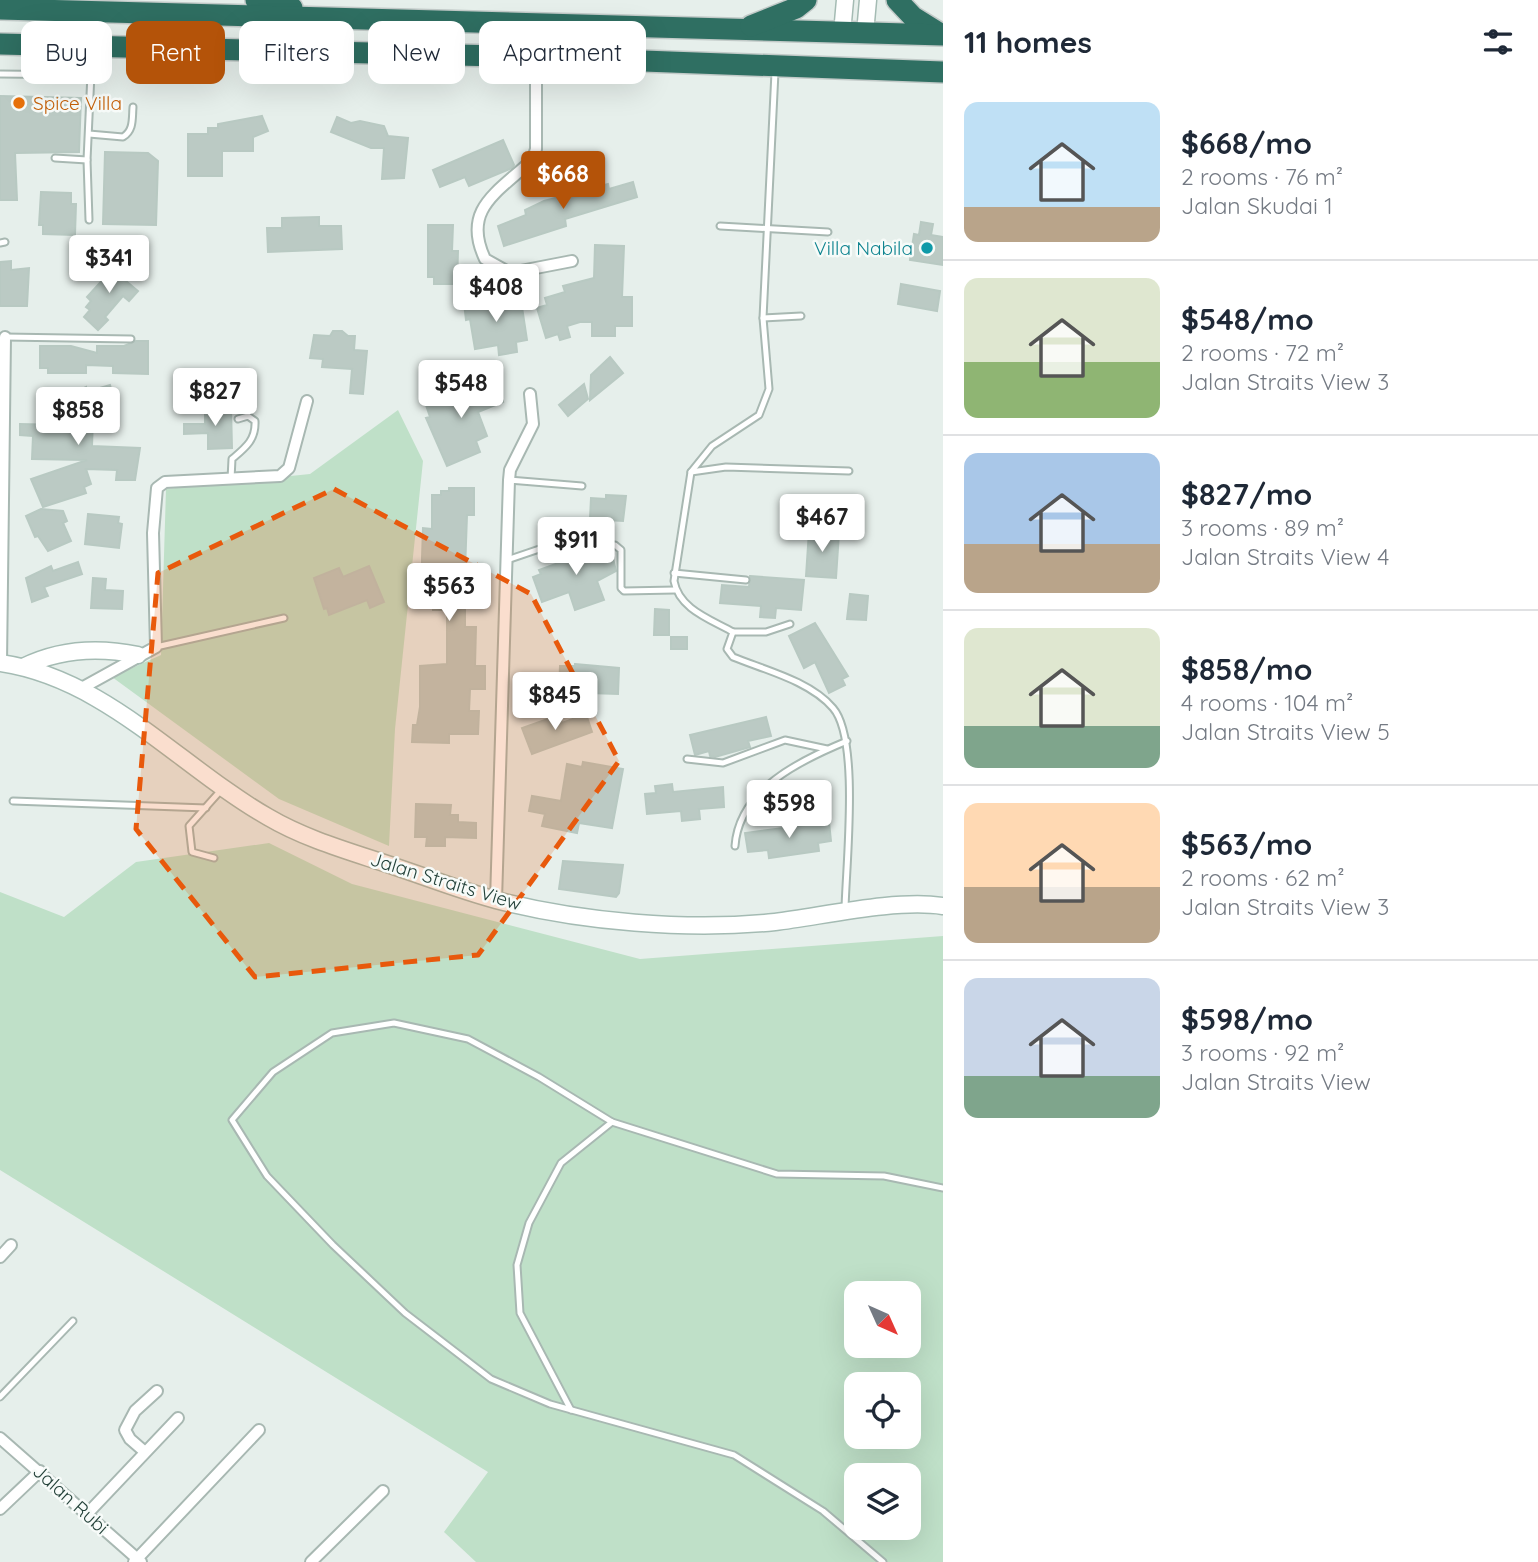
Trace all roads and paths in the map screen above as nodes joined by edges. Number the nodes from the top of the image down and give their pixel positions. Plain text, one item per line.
1 (256, 0) edge
2 (806, 0) edge
3 (845, 0) edge
4 (868, 0) edge
5 (897, 0) edge
6 (0, 9) edge
7 (337, 19) junction
8 (742, 30) junction
9 (942, 35) edge
10 (854, 36) junction
11 (0, 44) edge
12 (21, 44) edge
13 (112, 46) edge
14 (479, 56) edge
15 (646, 60) edge
16 (775, 64) junction
17 (813, 66) junction
18 (894, 70) junction
19 (943, 72) edge
20 (0, 74) edge
21 (21, 74) edge
22 (90, 84) edge
23 (536, 84) edge
24 (133, 107) dead end
25 (89, 134) junction
26 (55, 158) dead end
27 (533, 159) junction
28 (87, 160) junction
29 (576, 182) dead end
30 (89, 220) dead end
31 (720, 226) dead end
32 (768, 229) junction
33 (828, 232) dead end
34 (572, 261) dead end
35 (801, 316) dead end
36 (764, 318) junction
37 (5, 337) joint
38 (131, 339) dead end
39 (530, 394) dead end
40 (307, 401) dead end
41 (238, 419) dead end
42 (849, 471) dead end
43 (691, 472) junction
44 (230, 480) junction
45 (509, 480) junction
46 (582, 486) dead end
47 (507, 560) junction
48 (674, 573) junction
49 (746, 580) dead end
50 (676, 590) junction
51 (284, 618) dead end
52 (790, 624) dead end
53 (733, 632) junction
54 (156, 647) junction
55 (138, 655) junction
56 (1, 663) edge
57 (23, 667) junction
58 (80, 689) junction
59 (847, 741) junction
60 (827, 749) junction
61 (687, 759) dead end
62 (222, 789) junction
63 (13, 801) dead end
64 (206, 808) junction
65 (736, 846) dead end
66 (214, 858) dead end
67 (496, 900) junction
68 (943, 906) edge
69 (845, 912) junction
70 (612, 1122) junction
71 (943, 1188) edge
72 (11, 1245) dead end
73 (0, 1256) edge
74 (73, 1321) dead end
75 (157, 1391) dead end
76 (0, 1397) edge
77 (570, 1410) junction
78 (178, 1418) dead end
79 (259, 1430) dead end
80 (0, 1438) edge
81 (145, 1452) junction
82 (40, 1471) junction
83 (383, 1491) dead end
84 (0, 1508) edge
85 (87, 1514) junction
86 (137, 1561) edge
87 (311, 1562) edge
88 (883, 1562) edge

1 - 7 highway
2 - 8 highway
3 - 10 street
4 - 10 street
5 - 9 highway
6 - 7 highway
7 - 8 highway
8 - 10 highway
9 - 10 highway
10 - 17 highway
10 - 18 highway
11 - 12 highway
13 - 14 highway
15 - 16 highway
16 - 17 highway
16 - 32 lane
17 - 18 highway
18 - 19 highway
20 - 21 lane
22 - 25 lane
23 - 27 street
24 - 25 lane
25 - 28 lane
26 - 28 lane
27 - 29 lane
27 - 34 street
28 - 30 lane
31 - 32 lane
32 - 33 lane
32 - 36 lane
35 - 36 lane
36 - 43 lane
37 - 38 lane
37 - 56 street
39 - 45 street
40 - 44 street
41 - 44 lane
42 - 43 lane
43 - 48 lane
44 - 54 street
45 - 46 lane
45 - 47 street
47 - 50 lane
47 - 67 street
48 - 49 lane
48 - 50 lane
50 - 53 lane
51 - 54 lane
52 - 53 lane
53 - 59 lane
54 - 55 street
55 - 57 street
55 - 58 street
56 - 57 street, Jalan Straits View
57 - 58 street, Jalan Straits View
58 - 62 street, Jalan Straits View
59 - 60 lane
59 - 69 lane
60 - 61 lane
60 - 65 lane
62 - 64 lane
62 - 67 street, Jalan Straits View
63 - 64 lane
64 - 66 lane
67 - 69 street, Jalan Straits View
68 - 69 street, Jalan Straits View
70 - 71 lane
70 - 77 lane
70 - 77 lane
72 - 73 street
74 - 76 lane
75 - 81 street
77 - 88 lane
78 - 81 street
79 - 86 street
80 - 82 street, Jalan Rubi
81 - 85 street
82 - 84 street
82 - 85 street, Jalan Rubi
83 - 87 street
85 - 86 street, Jalan Rubi

